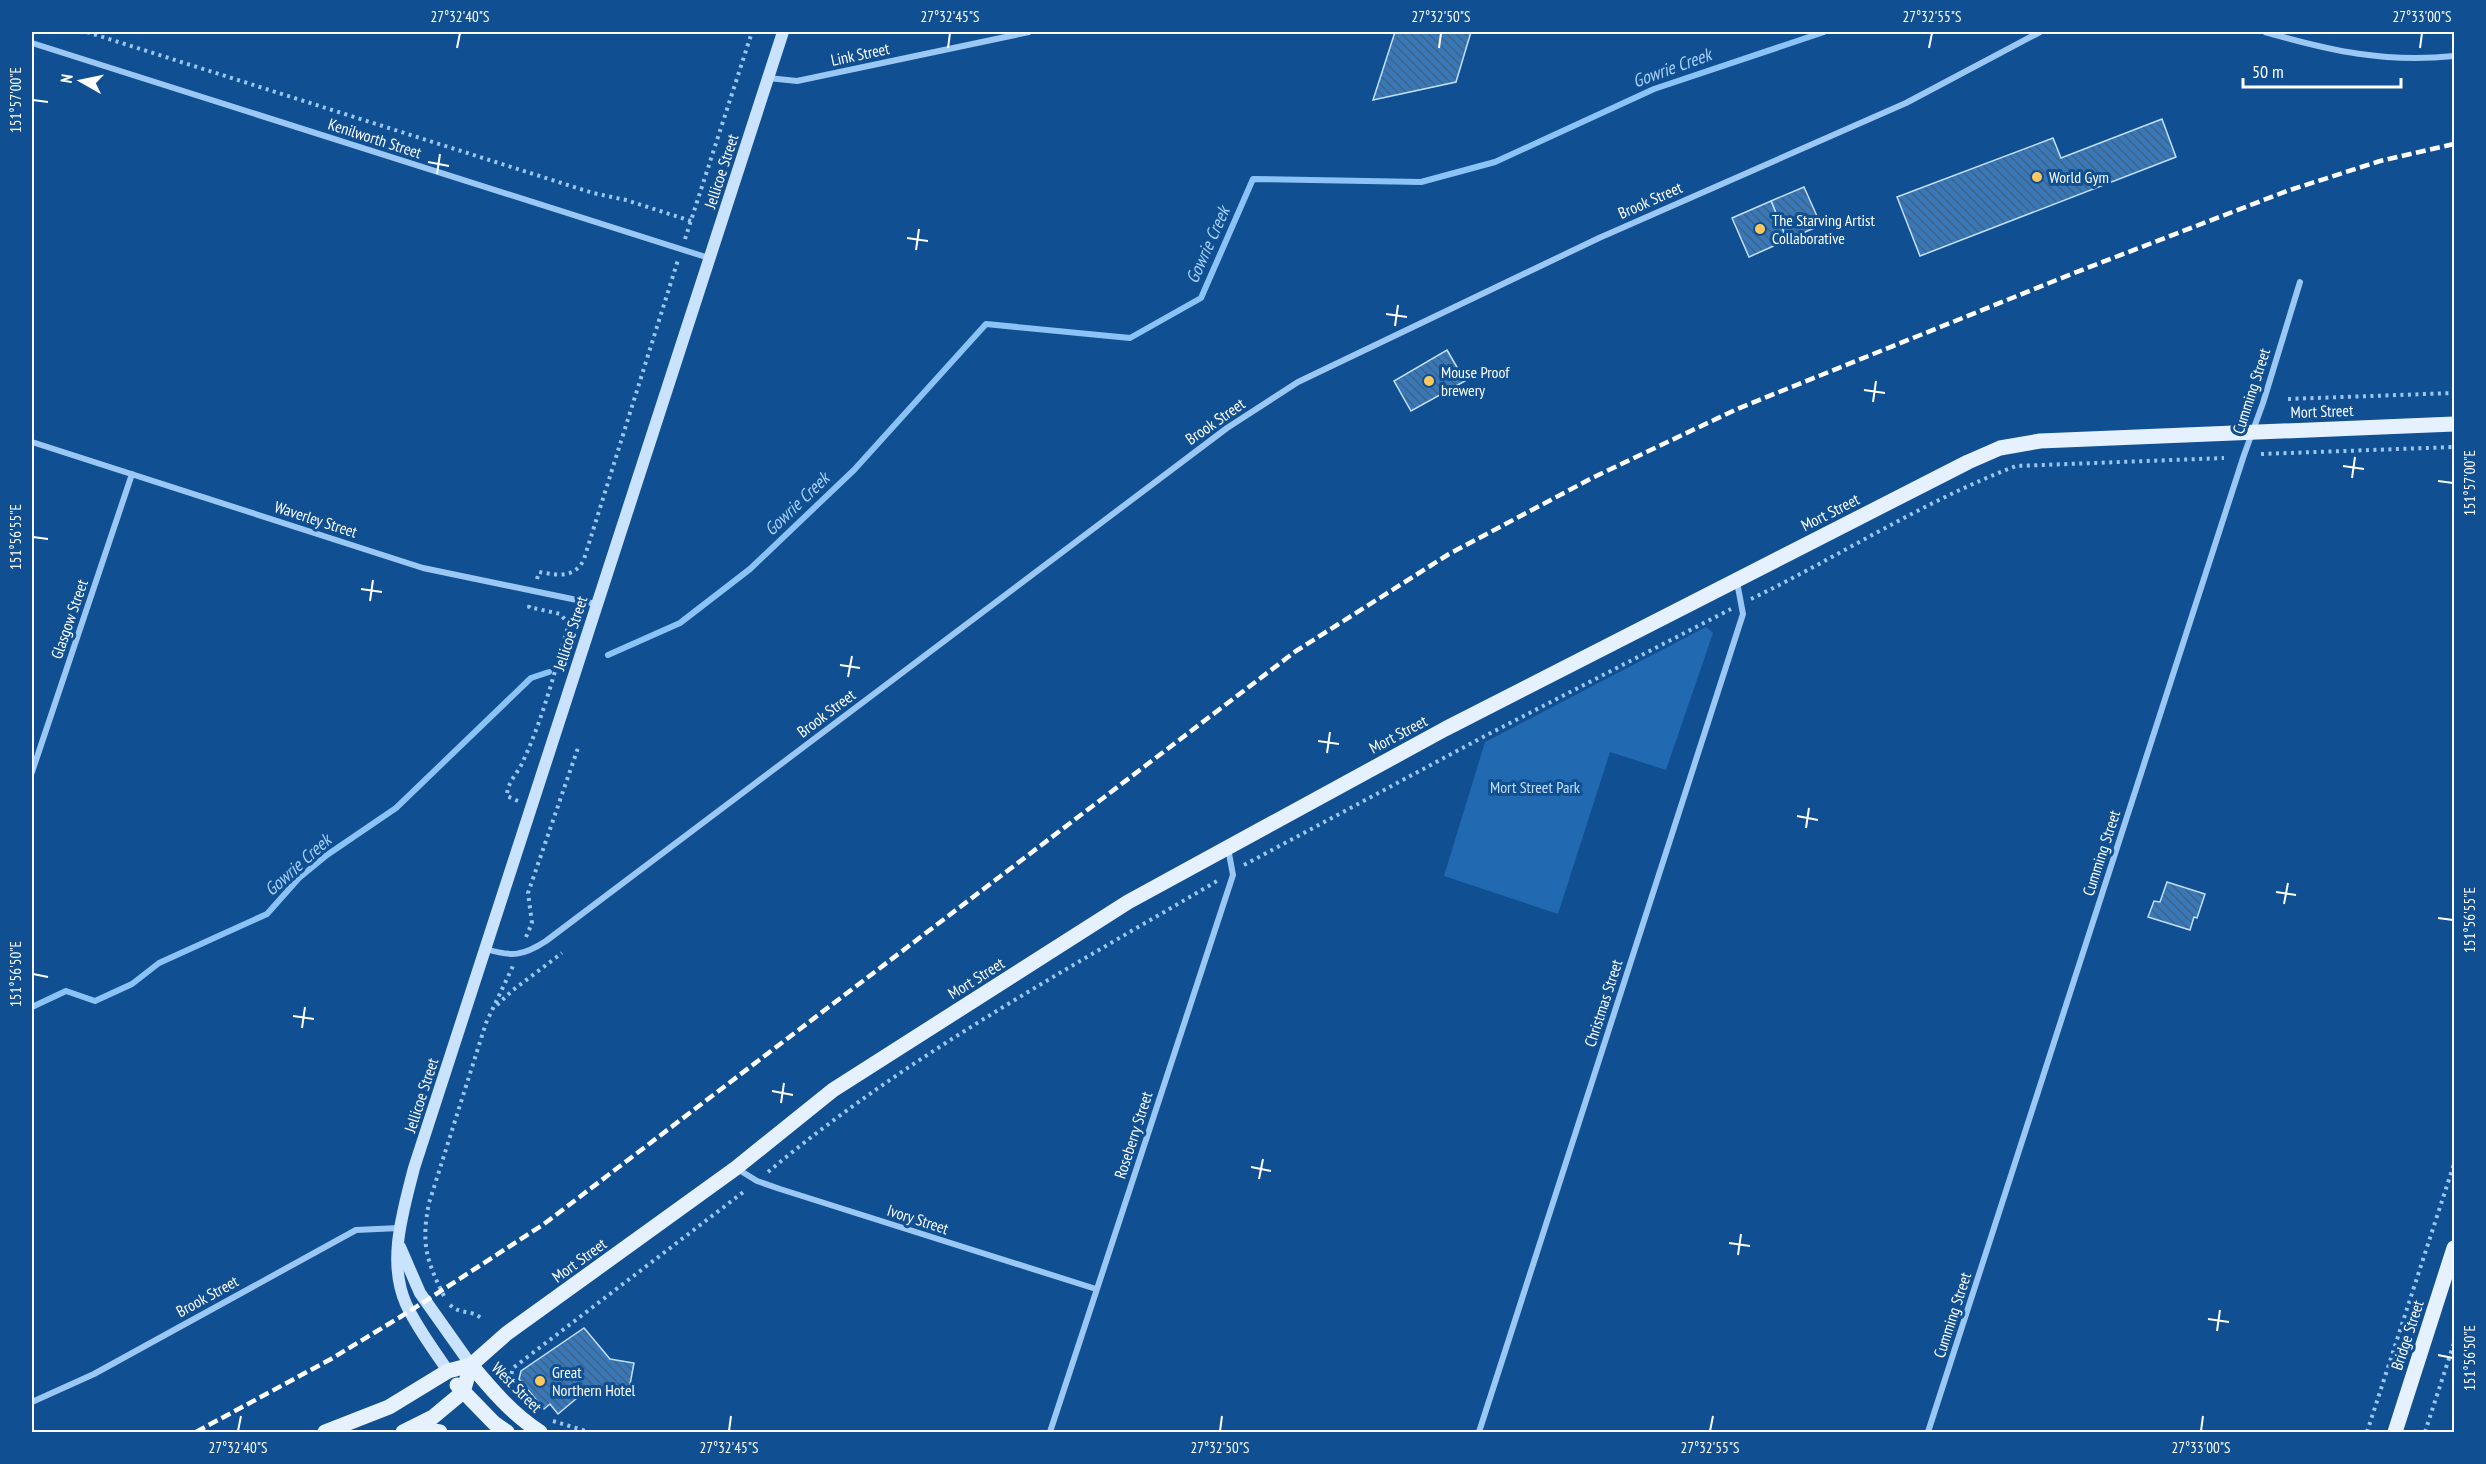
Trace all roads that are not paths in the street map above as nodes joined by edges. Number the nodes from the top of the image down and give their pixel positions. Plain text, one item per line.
1 (783, 32) edge
2 (1029, 32) edge
3 (2040, 32) edge
4 (2265, 32) edge
5 (32, 43) edge
6 (2454, 56) edge
7 (767, 78) junction
8 (710, 258) junction
9 (2300, 282) dead end
10 (2454, 424) edge
11 (2253, 432) junction
12 (32, 441) edge
13 (132, 474) junction
14 (1737, 581) junction
15 (596, 604) junction
16 (32, 772) edge
17 (1228, 847) junction
18 (486, 950) junction
19 (736, 1168) junction
20 (399, 1228) junction
21 (399, 1246) junction
22 (2454, 1248) edge
23 (1096, 1290) junction
24 (471, 1365) junction
25 (448, 1371) junction
26 (462, 1392) junction
27 (32, 1402) edge
28 (325, 1432) edge
29 (404, 1432) edge
30 (440, 1432) edge
31 (507, 1432) edge
32 (540, 1432) edge
33 (1050, 1432) edge
34 (1479, 1432) edge
35 (1928, 1432) edge
36 (2395, 1432) edge

1 - 7 main road, Jellicoe Street
2 - 7 street, Link Street
3 - 18 street, Brook Street
4 - 6 street
5 - 8 street, Kenilworth Street
7 - 8 main road, Jellicoe Street
8 - 15 main road, Jellicoe Street
9 - 11 street, Cumming Street
10 - 11 main road, Mort Street
11 - 14 main road, Mort Street
11 - 35 street, Cumming Street
12 - 13 street, Waverley Street
13 - 15 street, Waverley Street
13 - 16 street, Glasgow Street
14 - 17 main road, Mort Street
14 - 34 street, Christmas Street
15 - 18 main road, Jellicoe Street
17 - 19 main road, Mort Street
17 - 23 street, Roseberry Street
18 - 20 main road, Jellicoe Street
19 - 23 street, Ivory Street
19 - 24 main road, Mort Street
20 - 21 main road, Jellicoe Street
20 - 27 street, Brook Street
21 - 24 main road, Jellicoe Street
21 - 25 main road, Jellicoe Street
22 - 36 main road, Bridge Street
23 - 33 street, Roseberry Street
24 - 25 main road, Mort Street
24 - 26 main road
24 - 32 main road, West Street
25 - 26 main road
25 - 28 main road, Mort Street
26 - 29 main road
26 - 31 main road
29 - 30 main road

